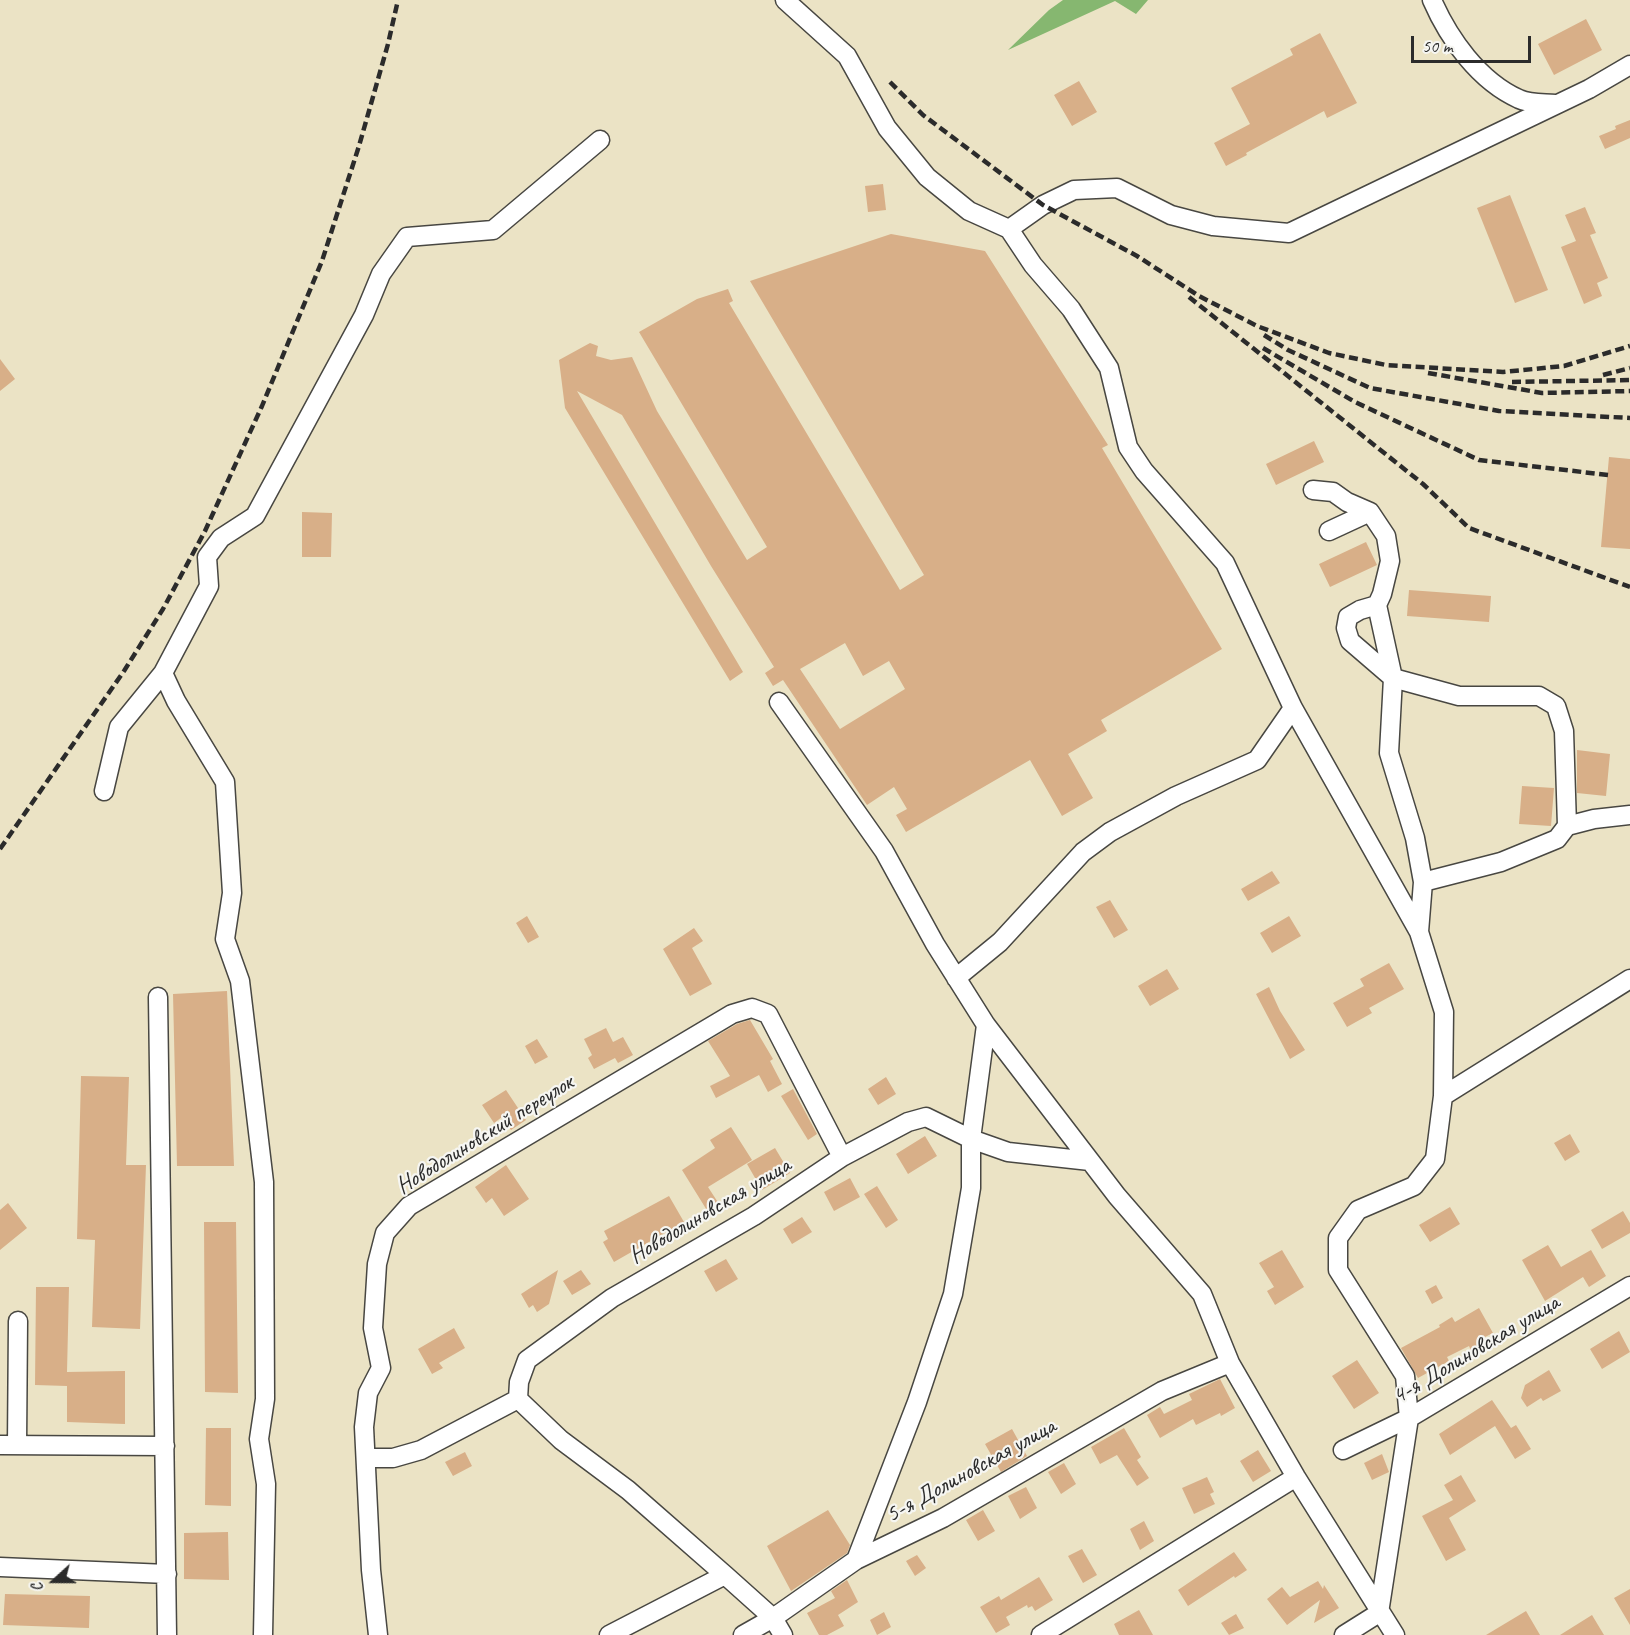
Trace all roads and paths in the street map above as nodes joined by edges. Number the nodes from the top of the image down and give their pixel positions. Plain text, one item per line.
1 (785, 0) edge
2 (1432, 0) edge
3 (1630, 65) edge
4 (1555, 104) junction
5 (600, 140) dead end
6 (1009, 229) junction
7 (1313, 490) dead end
8 (1370, 512) junction
9 (1329, 531) dead end
10 (1377, 605) junction
11 (163, 673) junction
12 (1393, 678) junction
13 (779, 702) dead end
14 (1293, 708) junction
15 (104, 791) dead end
16 (1630, 815) edge
17 (1567, 826) junction
18 (1424, 882) junction
19 (1419, 932) junction
20 (957, 978) junction
21 (1630, 979) edge
22 (158, 998) dead end
23 (986, 1025) junction
24 (1443, 1096) junction
25 (971, 1139) junction
26 (842, 1157) junction
27 (1090, 1161) junction
28 (1630, 1286) edge
29 (18, 1321) dead end
30 (1230, 1363) junction
31 (518, 1400) junction
32 (1409, 1419) junction
33 (9, 1445) edge
34 (165, 1446) junction
35 (1343, 1450) dead end
36 (367, 1458) junction
37 (1296, 1477) junction
38 (856, 1560) junction
39 (0, 1567) edge
40 (167, 1574) junction
41 (725, 1575) junction
42 (1379, 1613) junction
43 (773, 1618) junction
44 (167, 1635) edge
45 (263, 1635) edge
46 (378, 1635) edge
47 (609, 1635) edge
48 (743, 1635) edge
49 (783, 1635) edge
50 (1041, 1635) edge
51 (1344, 1635) edge
52 (1395, 1635) edge

1 - 6 street
2 - 4 street
3 - 4 street
4 - 6 street
5 - 11 street
6 - 14 street
7 - 8 street
8 - 9 street
8 - 10 street
10 - 12 street
10 - 12 street
11 - 15 street
11 - 45 street
12 - 17 street
12 - 18 street
13 - 20 street
14 - 19 street
14 - 20 street
16 - 17 street
17 - 18 street
18 - 19 street
19 - 24 street
20 - 23 street
21 - 24 street
22 - 34 street
23 - 25 street
23 - 27 street
24 - 32 street
25 - 26 street, Новодолиновская улица
25 - 27 street
25 - 38 street
26 - 31 street, Новодолиновская улица
26 - 36 street, Новодолиновский переулок
27 - 30 street
28 - 32 street, 4-я Долиновская улица
29 - 33 street
30 - 37 street
30 - 38 street, 5-я Долиновская улица
31 - 36 street
31 - 41 street
32 - 35 street, 4-я Долиновская улица
32 - 42 street
33 - 34 street
34 - 40 street
36 - 46 street, Новодолиновский переулок
37 - 42 street
37 - 50 street
38 - 43 street, 5-я Долиновская улица
39 - 40 street
40 - 44 street
41 - 43 street
41 - 47 street
42 - 51 street
42 - 52 street
43 - 48 street, 5-я Долиновская улица
43 - 49 street

